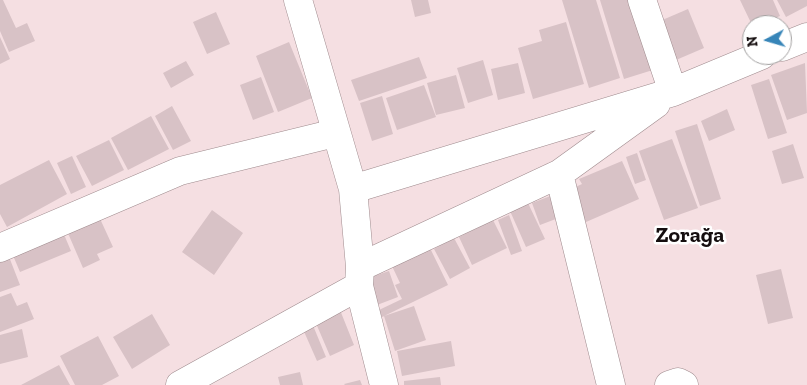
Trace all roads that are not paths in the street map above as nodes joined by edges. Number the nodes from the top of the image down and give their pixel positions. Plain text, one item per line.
1 (298, 0) edge
2 (642, 0) edge
3 (807, 36) edge
4 (792, 43) edge
5 (742, 63) edge
6 (673, 92) junction
7 (335, 133) junction
8 (559, 174) junction
9 (353, 189) junction
10 (0, 248) edge
11 (359, 277) junction
12 (180, 385) edge
13 (384, 385) edge
14 (612, 385) edge
15 (668, 385) edge
16 (684, 385) edge

1 - 7 street
2 - 6 street
3 - 4 street
5 - 6 street
6 - 8 street
6 - 9 street
7 - 9 street
7 - 10 street
8 - 11 street
8 - 14 street
9 - 11 street
11 - 12 street
11 - 13 street
15 - 16 street

